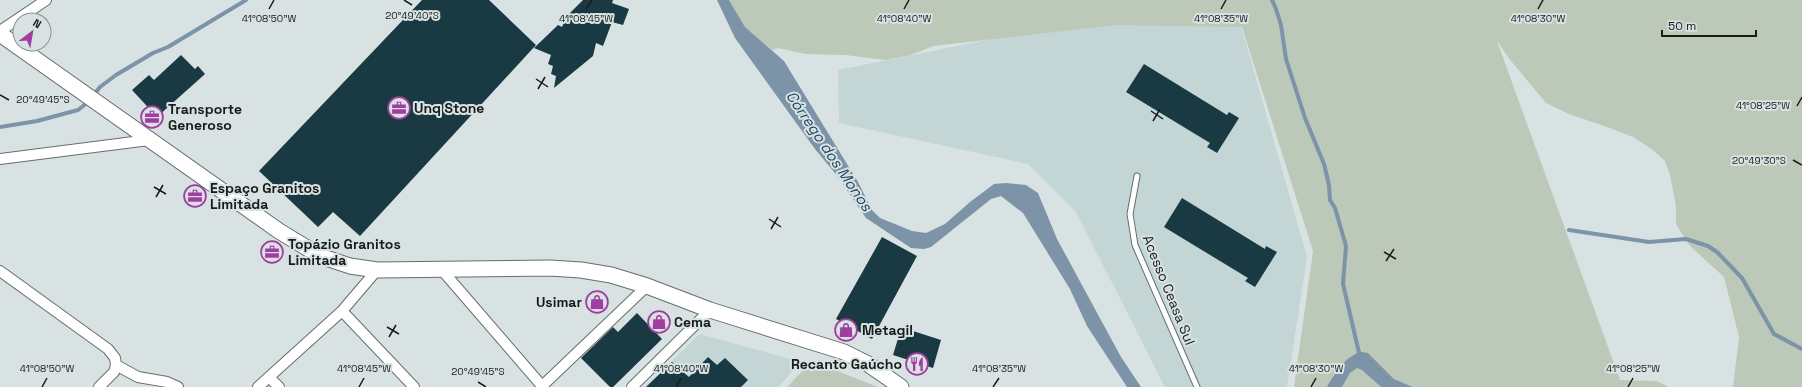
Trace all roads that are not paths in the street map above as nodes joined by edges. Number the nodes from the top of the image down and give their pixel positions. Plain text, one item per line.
1 (46, 0) edge
2 (0, 31) edge
3 (0, 34) edge
4 (149, 140) junction
5 (0, 159) edge
6 (1137, 176) dead end
7 (377, 270) junction
8 (441, 270) junction
9 (0, 271) edge
10 (647, 286) junction
11 (710, 310) junction
12 (342, 311) junction
13 (116, 365) junction
14 (269, 377) junction
15 (99, 387) edge
16 (178, 387) edge
17 (258, 387) edge
18 (279, 387) edge
19 (414, 387) edge
20 (541, 387) edge
21 (632, 387) edge
22 (901, 387) edge
23 (1197, 387) edge

1 - 2 street
3 - 4 main road
4 - 5 street
4 - 7 main road
6 - 23 lane, Acesso Ceasa Sul
7 - 8 main road
7 - 12 street
8 - 10 main road
8 - 20 street
9 - 13 street
10 - 11 main road
10 - 20 street
11 - 21 street
11 - 22 main road
12 - 14 street
12 - 19 street
13 - 15 street
13 - 16 street
14 - 17 street
14 - 18 street

